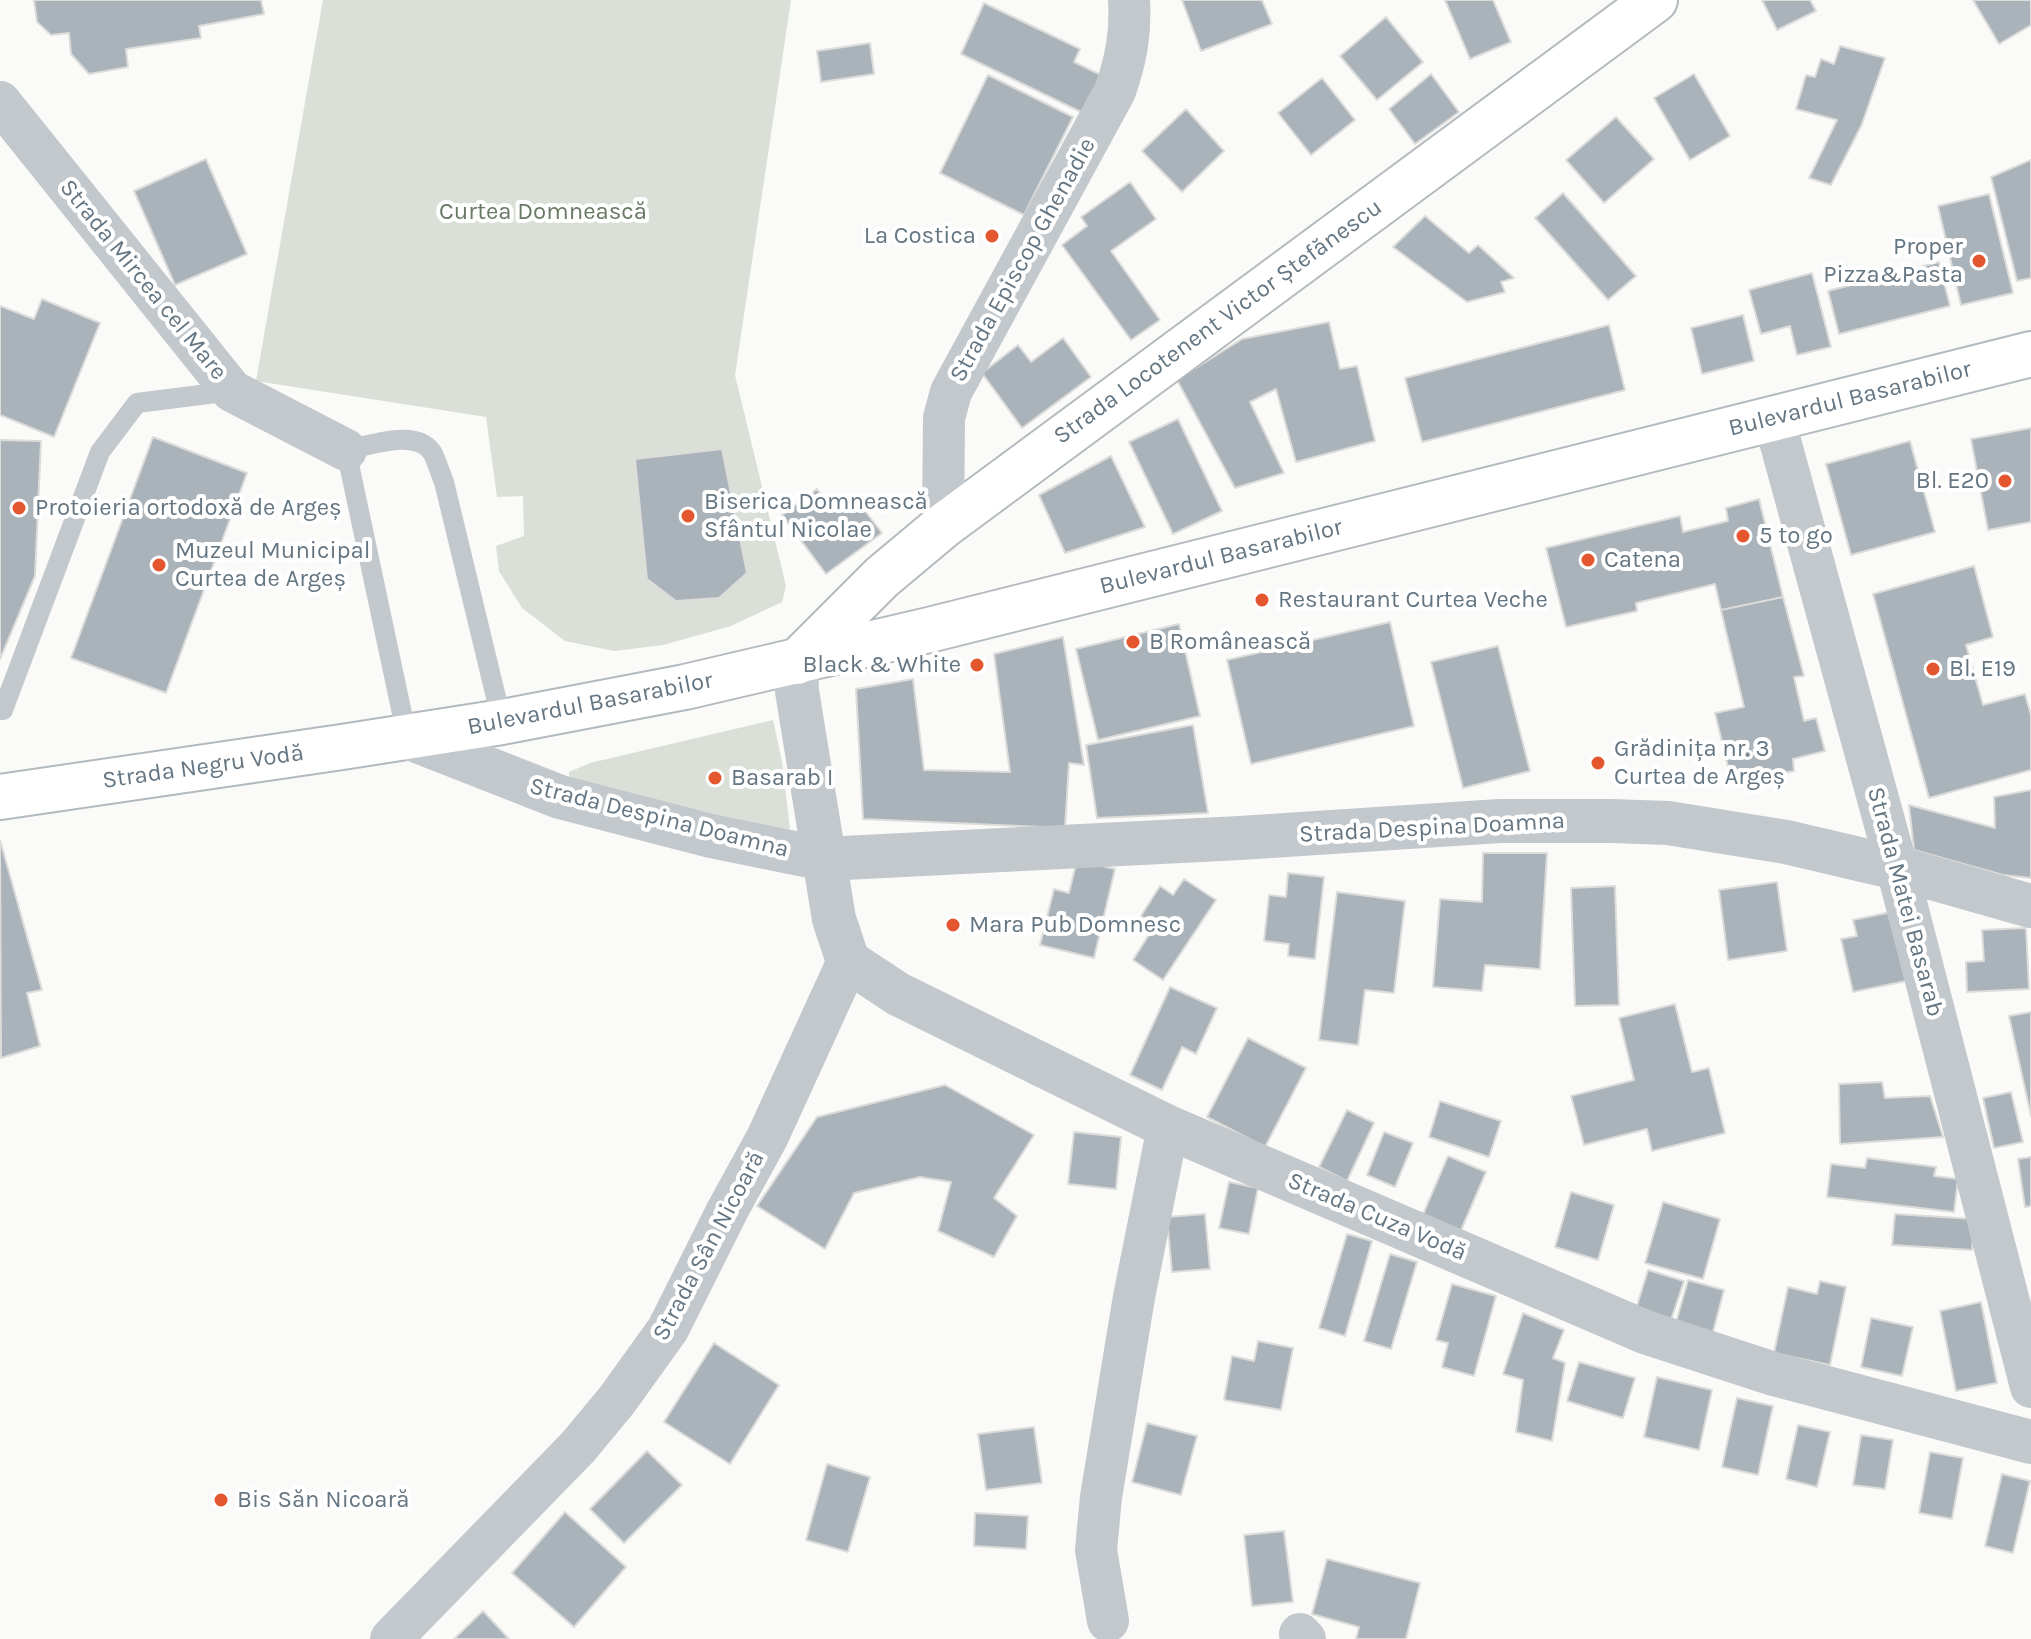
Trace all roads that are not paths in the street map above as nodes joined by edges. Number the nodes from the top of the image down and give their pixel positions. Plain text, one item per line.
1 (1129, 0) edge
2 (1655, 0) edge
3 (0, 102) edge
4 (2031, 354) edge
5 (232, 391) junction
6 (1774, 419) junction
7 (346, 450) junction
8 (943, 526) junction
9 (796, 663) junction
10 (0, 710) edge
11 (502, 722) junction
12 (407, 737) junction
13 (0, 797) edge
14 (824, 859) junction
15 (1897, 868) junction
16 (2031, 906) edge
17 (848, 961) junction
18 (1168, 1127) junction
19 (2031, 1387) edge
20 (2031, 1442) edge
21 (1108, 1621) dead end
22 (391, 1639) edge

1 - 8 street, Strada Episcop Ghenadie
2 - 8 main road, Strada Locotenent Victor Ștefănescu
3 - 5 street, Strada Mircea cel Mare
4 - 6 main road, Bulevardul Basarabilor
5 - 7 street, Strada Mircea cel Mare
5 - 10 lane
6 - 9 main road, Bulevardul Basarabilor
6 - 15 street, Strada Matei Basarab
7 - 11 lane
7 - 12 lane
8 - 9 main road, Strada Locotenent Victor Ștefănescu
9 - 11 main road, Bulevardul Basarabilor
9 - 14 street, Strada Despina Doamna
11 - 12 main road, Bulevardul Basarabilor
12 - 13 main road, Strada Negru Vodă
12 - 14 street, Strada Despina Doamna
14 - 15 street, Strada Despina Doamna
14 - 17 street
15 - 16 street, Strada Despina Doamna
15 - 19 street, Strada Matei Basarab
17 - 18 street, Strada Cuza Vodă
17 - 22 street, Strada Sân Nicoară
18 - 20 street, Strada Cuza Vodă
18 - 21 street

